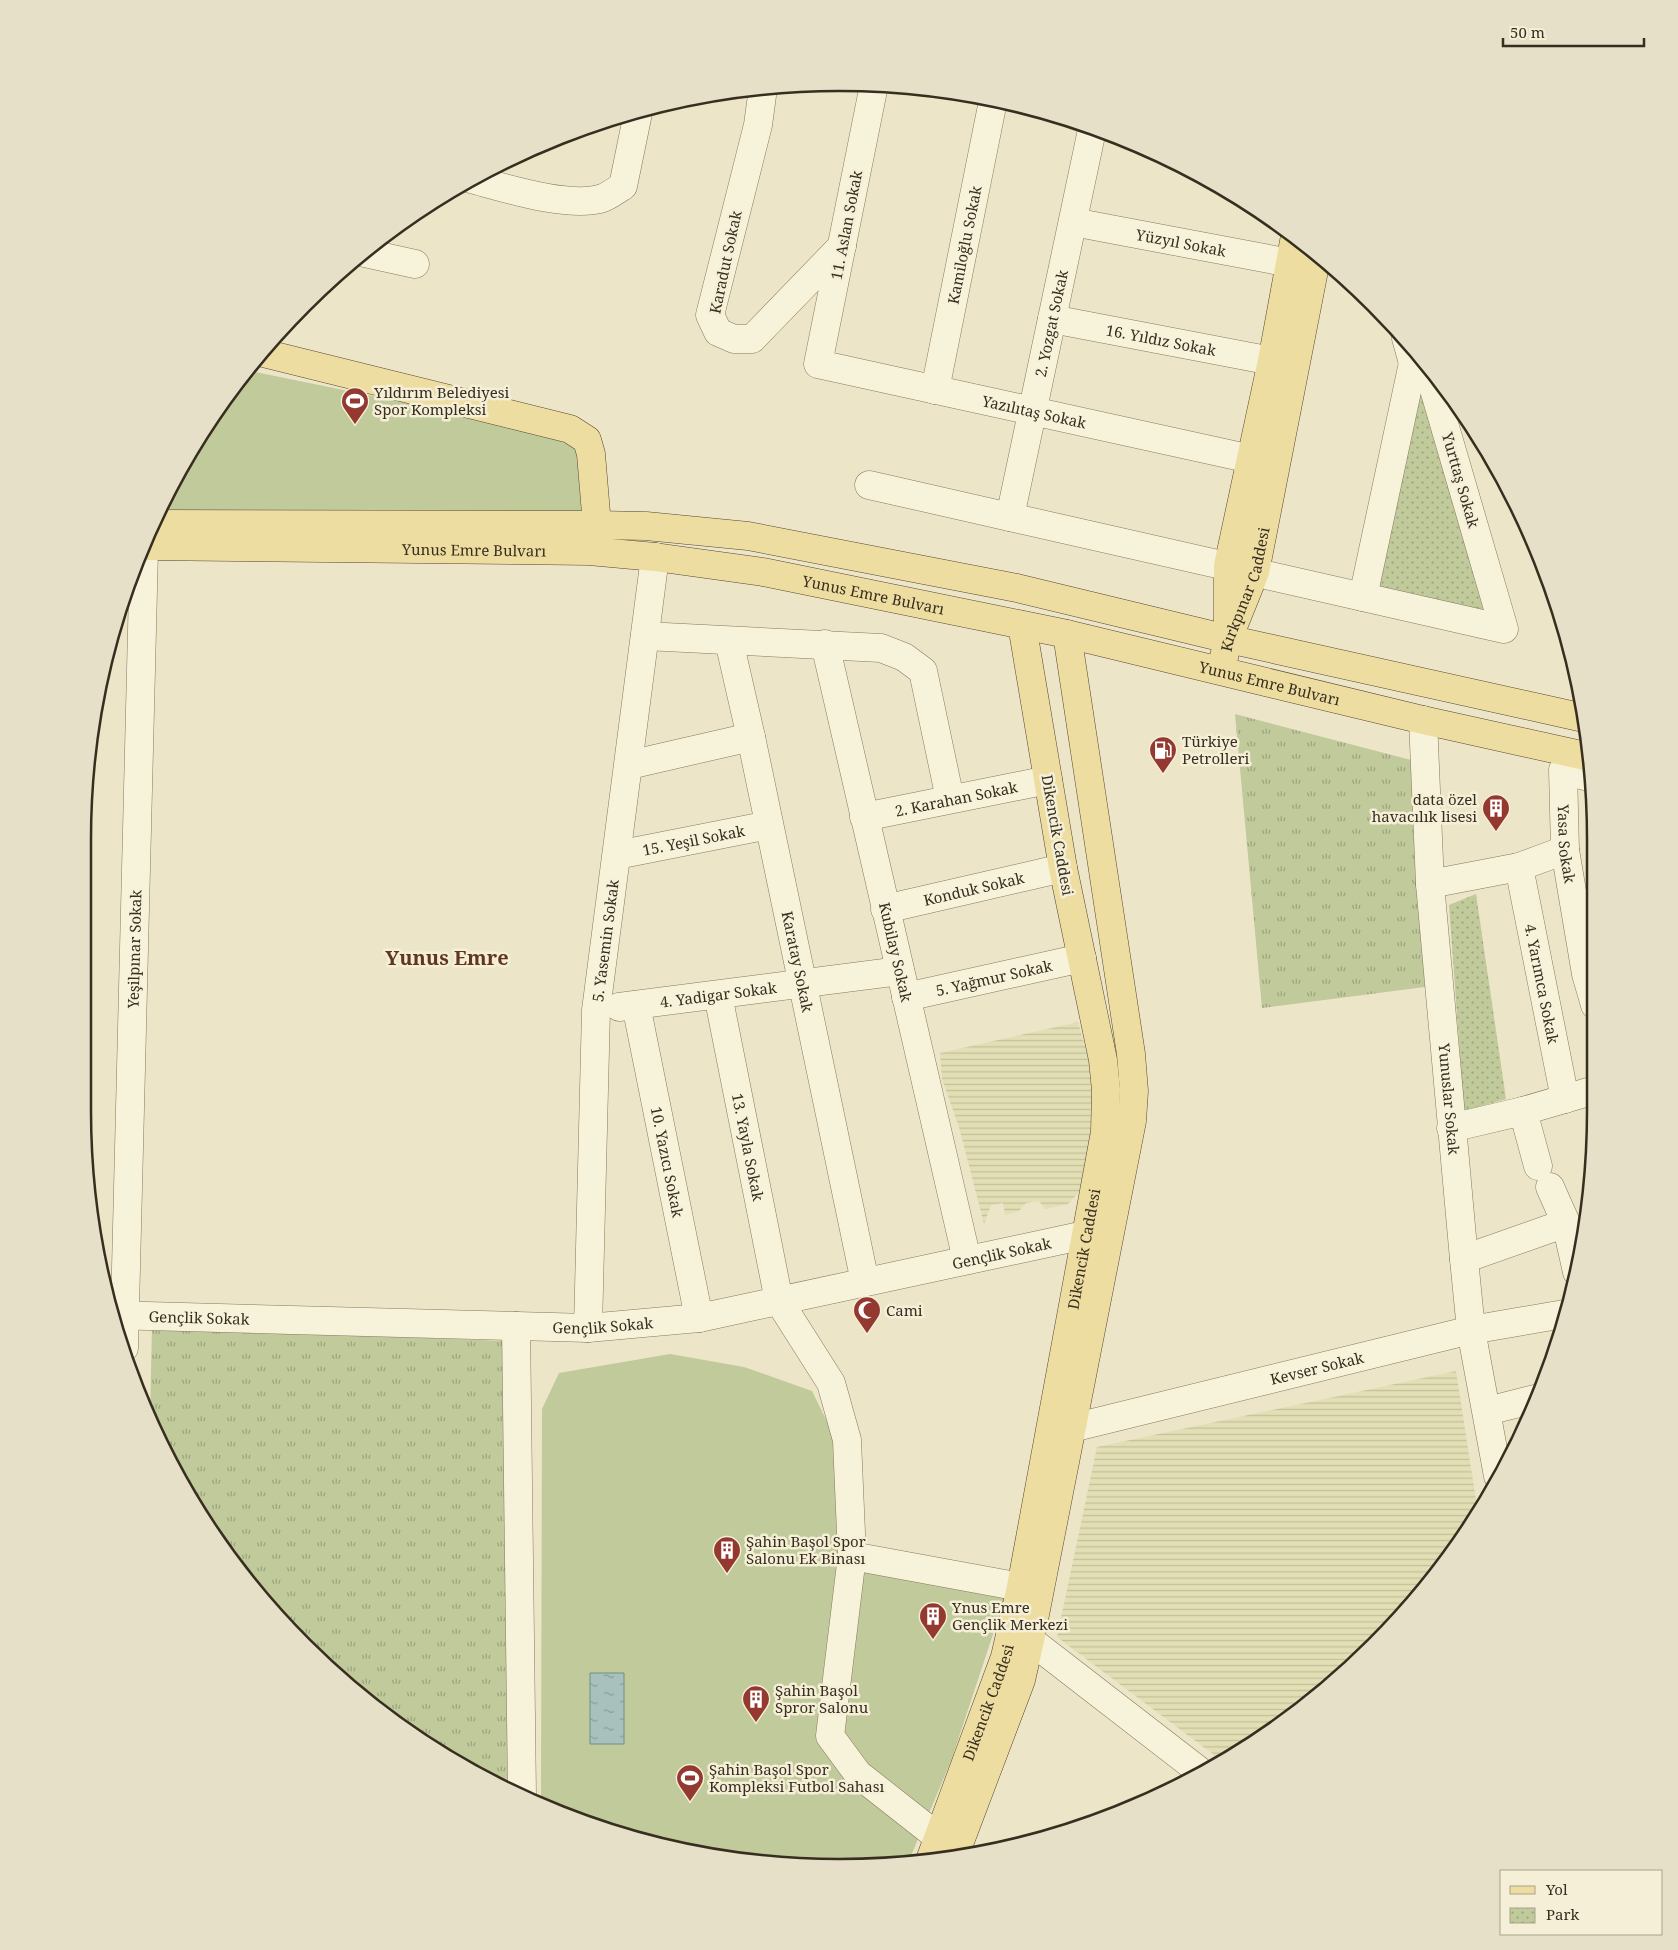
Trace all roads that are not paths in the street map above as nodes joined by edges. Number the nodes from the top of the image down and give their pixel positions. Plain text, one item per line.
1 (873, 92) edge
2 (762, 96) edge
3 (992, 108) edge
4 (637, 120) edge
5 (1091, 135) edge
6 (482, 182) edge
7 (1073, 222) junction
8 (1293, 245) edge
9 (842, 246) junction
10 (373, 255) edge
11 (1290, 263) junction
12 (1315, 263) edge
13 (414, 264) dead end
14 (1052, 319) junction
15 (270, 355) edge
16 (1408, 355) edge
17 (1272, 361) junction
18 (818, 364) joint
19 (1433, 385) edge
20 (935, 390) junction
21 (1032, 411) junction
22 (1251, 459) junction
23 (869, 485) dead end
24 (1010, 517) junction
25 (161, 524) edge
26 (597, 525) junction
27 (151, 546) edge
28 (655, 557) junction
29 (143, 565) edge
30 (1228, 566) junction
31 (1255, 572) junction
32 (1363, 597) junction
33 (1022, 625) junction
34 (1067, 634) junction
35 (645, 636) junction
36 (1228, 639) junction
37 (729, 641) junction
38 (825, 644) junction
39 (1221, 670) junction
40 (1576, 716) edge
41 (1422, 720) junction
42 (751, 737) junction
43 (1581, 755) edge
44 (629, 765) junction
45 (1584, 776) edge
46 (1048, 780) junction
47 (950, 799) junction
48 (864, 817) junction
49 (769, 825) junction
50 (1565, 850) junction
51 (617, 855) junction
52 (1519, 867) junction
53 (1063, 868) junction
54 (1430, 884) junction
55 (885, 909) junction
56 (1082, 958) junction
57 (1587, 977) edge
58 (802, 984) junction
59 (903, 984) junction
60 (718, 994) junction
61 (636, 1005) junction
62 (596, 1010) junction
63 (1587, 1092) edge
64 (1565, 1099) junction
65 (1523, 1111) junction
66 (1452, 1128) junction
67 (1566, 1223) junction
68 (1085, 1235) junction
69 (1573, 1253) edge
70 (1464, 1259) junction
71 (967, 1260) junction
72 (865, 1282) junction
73 (779, 1301) junction
74 (118, 1309) edge
75 (120, 1315) edge
76 (1558, 1315) edge
77 (699, 1318) junction
78 (516, 1326) junction
79 (588, 1328) junction
80 (1471, 1330) junction
81 (1528, 1401) edge
82 (1486, 1411) junction
83 (1072, 1428) junction
84 (1496, 1467) edge
85 (852, 1556) junction
86 (1021, 1587) junction
87 (1030, 1640) junction
88 (1196, 1768) edge
89 (522, 1788) edge
90 (941, 1852) edge

1 - 9 street, 11. Aslan Sokak
2 - 9 street, Karadut Sokak
3 - 20 street, Kamiloğlu Sokak
4 - 6 street
5 - 7 street, 2. Yozgat Sokak
7 - 11 street, Yüzyıl Sokak
7 - 14 street, 2. Yozgat Sokak
8 - 11 main road, Kırkpınar Caddesi
9 - 18 street, 11. Aslan Sokak
10 - 13 street
11 - 17 main road, Kırkpınar Caddesi
12 - 31 main road, Kırkpınar Caddesi
14 - 17 street, 16. Yıldız Sokak
14 - 21 street, 2. Yozgat Sokak
15 - 26 main road
16 - 32 street
17 - 22 main road, Kırkpınar Caddesi
18 - 20 street, Yazılıtaş Sokak
19 - 32 street, Yurttaş Sokak
20 - 21 street, Yazılıtaş Sokak
21 - 22 street, Yazılıtaş Sokak
21 - 24 street, 2. Yozgat Sokak
22 - 30 main road, Kırkpınar Caddesi
23 - 24 street
24 - 30 street
25 - 26 main road, Yunus Emre Bulvarı
26 - 36 main road, Yunus Emre Bulvarı
27 - 28 main road, Yunus Emre Bulvarı
28 - 33 main road, Yunus Emre Bulvarı
28 - 35 street, 5. Yasemin Sokak
29 - 74 street, Yeşilpınar Sokak
30 - 31 street
30 - 36 main road, Kırkpınar Caddesi
31 - 32 street
31 - 36 main road, Kırkpınar Caddesi
33 - 34 main road, Yunus Emre Bulvarı
33 - 46 main road, Dikencik Caddesi
34 - 39 main road, Yunus Emre Bulvarı
34 - 83 main road, Dikencik Caddesi
35 - 37 street
35 - 44 street, 5. Yasemin Sokak
36 - 39 main road
36 - 40 main road, Yunus Emre Bulvarı
37 - 38 street
37 - 42 street, Karatay Sokak
38 - 47 street
38 - 48 street, Kubilay Sokak
39 - 41 main road, Yunus Emre Bulvarı
41 - 43 main road, Yunus Emre Bulvarı
41 - 54 street, Yunuslar Sokak
42 - 44 street
42 - 49 street, Karatay Sokak
44 - 51 street, 5. Yasemin Sokak
45 - 50 street, Yasa Sokak
46 - 47 street, 2. Karahan Sokak
46 - 53 main road, Dikencik Caddesi
47 - 48 street, 2. Karahan Sokak
48 - 55 street, Kubilay Sokak
49 - 51 street, 15. Yeşil Sokak
49 - 58 street, Karatay Sokak
50 - 52 street
50 - 57 street, Yasa Sokak
51 - 62 street, 5. Yasemin Sokak
52 - 54 street
52 - 64 street, 4. Yarımca Sokak
53 - 55 street, Konduk Sokak
53 - 56 main road, Dikencik Caddesi
54 - 66 street, Yunuslar Sokak
55 - 59 street, Kubilay Sokak
56 - 59 street, 5. Yağmur Sokak
56 - 68 main road, Dikencik Caddesi
58 - 59 street, 4. Yadigar Sokak
58 - 60 street, 4. Yadigar Sokak
58 - 72 street, Karatay Sokak
59 - 71 street, Kubilay Sokak
60 - 61 street, 4. Yadigar Sokak
60 - 73 street, 13. Yayla Sokak
61 - 62 street, 4. Yadigar Sokak
61 - 77 street, 10. Yazıcı Sokak
62 - 79 street, 5. Yasemin Sokak
63 - 64 street
64 - 65 street
65 - 66 street
65 - 67 street
66 - 70 street, Yunuslar Sokak
67 - 69 street
67 - 70 street
68 - 71 street, Gençlik Sokak
68 - 86 main road, Dikencik Caddesi
70 - 80 street, Yunuslar Sokak
71 - 72 street, Gençlik Sokak
72 - 73 street, Gençlik Sokak
73 - 77 street, Gençlik Sokak
73 - 85 street
75 - 78 street, Gençlik Sokak
76 - 80 street, Kevser Sokak
77 - 79 street, Gençlik Sokak
78 - 79 street, Gençlik Sokak
78 - 89 street
80 - 82 street, Yunuslar Sokak
80 - 83 street, Kevser Sokak
81 - 82 street
82 - 84 street, Yunuslar Sokak
83 - 87 main road, Dikencik Caddesi
85 - 86 street
85 - 90 street
86 - 90 main road, Dikencik Caddesi
87 - 88 street
87 - 90 main road, Dikencik Caddesi

